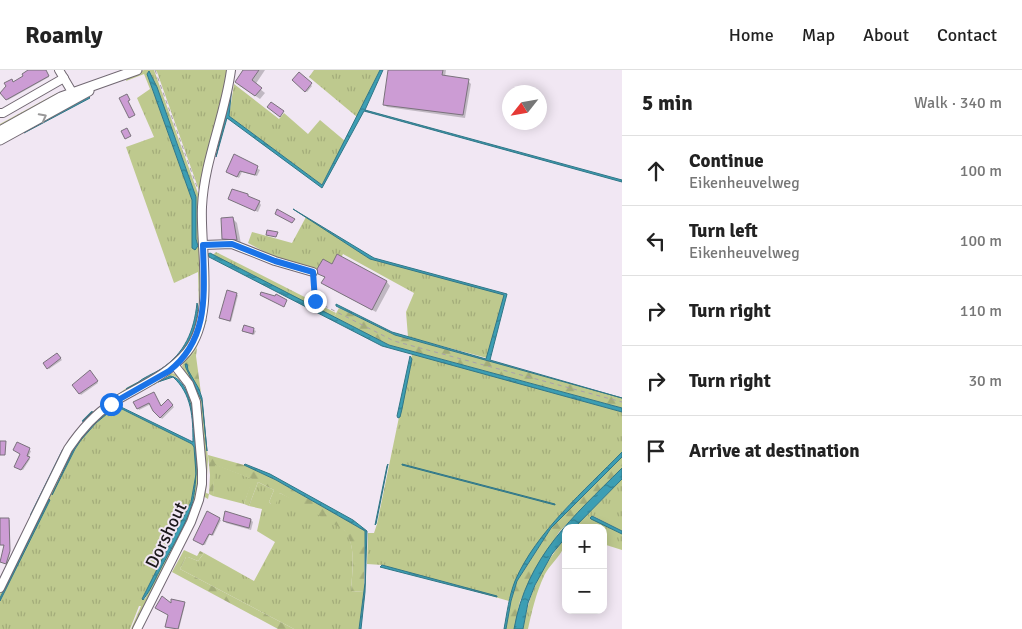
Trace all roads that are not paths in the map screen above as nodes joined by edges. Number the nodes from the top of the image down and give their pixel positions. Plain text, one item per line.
1 (59, 70) edge
2 (137, 70) edge
3 (231, 70) edge
4 (64, 78) junction
5 (74, 95) junction
6 (0, 113) edge
7 (0, 130) edge
8 (0, 140) edge
9 (203, 245) junction
10 (313, 272) road end
11 (175, 366) junction
12 (0, 588) edge
13 (137, 629) edge

1 - 4 street
2 - 5 street
3 - 9 street
4 - 5 street
4 - 6 street
5 - 7 street
8 -> 5 street
9 - 10 street
9 - 11 street
11 - 12 street
11 - 13 street, Dorshout

